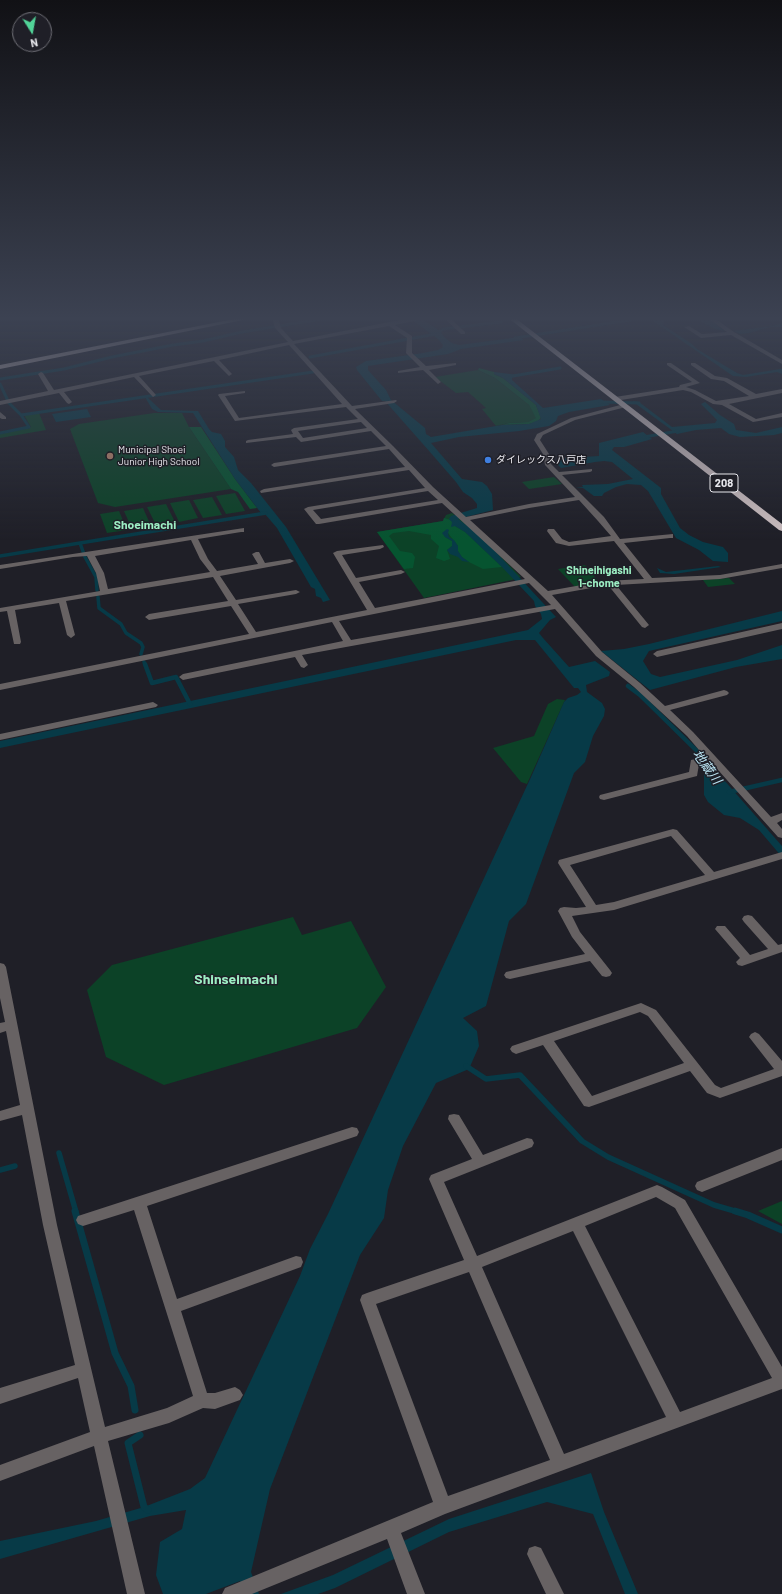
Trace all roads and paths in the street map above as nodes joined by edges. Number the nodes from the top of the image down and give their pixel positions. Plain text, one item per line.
1 (61, 391) edge
2 (150, 391) edge
3 (335, 391) edge
4 (605, 391) edge
5 (668, 391) edge
6 (694, 391) edge
7 (746, 391) edge
8 (52, 392) edge
9 (243, 392) dead end
10 (781, 392) edge
11 (153, 395) dead end
12 (754, 396) junction
13 (6, 401) edge
14 (69, 402) dead end
15 (394, 402) dead end
16 (619, 402) junction
17 (723, 403) junction
18 (349, 407) junction
19 (782, 414) edge
20 (363, 420) junction
21 (373, 429) junction
22 (297, 435) junction
23 (248, 442) dead end
24 (391, 447) junction
25 (274, 465) dead end
26 (410, 468) junction
27 (590, 470) dead end
28 (557, 474) junction
29 (430, 489) junction
30 (264, 491) dead end
31 (580, 498) junction
32 (443, 501) junction
33 (464, 519) junction
34 (782, 528) edge
35 (241, 530) dead end
36 (551, 531) dead end
37 (670, 536) dead end
38 (194, 538) junction
39 (618, 540) junction
40 (380, 546) dead end
41 (86, 554) junction
42 (256, 554) dead end
43 (290, 561) dead end
44 (263, 566) junction
45 (782, 566) edge
46 (0, 567) edge
47 (401, 572) dead end
48 (215, 574) junction
49 (650, 580) junction
50 (354, 581) junction
51 (529, 581) junction
52 (610, 583) junction
53 (296, 592) dead end
54 (105, 593) junction
55 (546, 594) junction
56 (62, 600) junction
57 (234, 602) junction
58 (554, 607) junction
59 (11, 609) junction
60 (0, 610) edge
61 (372, 611) junction
62 (149, 617) dead end
63 (334, 619) junction
64 (645, 625) dead end
65 (782, 626) edge
66 (71, 635) dead end
67 (254, 635) junction
68 (17, 642) dead end
69 (348, 643) junction
70 (297, 653) junction
71 (657, 654) dead end
72 (304, 665) dead end
73 (183, 677) dead end
74 (0, 687) edge
75 (724, 693) dead end
76 (153, 705) dead end
77 (664, 709) junction
78 (0, 737) edge
79 (712, 758) junction
80 (604, 797) dead end
81 (782, 816) edge
82 (770, 822) junction
83 (782, 834) edge
84 (780, 856) edge
85 (712, 876) junction
86 (593, 909) junction
87 (748, 919) dead end
88 (721, 929) dead end
89 (779, 949) edge
90 (592, 956) junction
91 (0, 967) edge
92 (606, 973) dead end
93 (510, 975) dead end
94 (5, 1026) edge
95 (755, 1037) dead end
96 (546, 1039) junction
97 (516, 1049) dead end
98 (692, 1065) junction
99 (782, 1071) edge
100 (27, 1108) junction
101 (0, 1116) edge
102 (454, 1119) dead end
103 (352, 1132) dead end
104 (527, 1142) dead end
105 (782, 1154) edge
106 (480, 1161) junction
107 (702, 1186) dead end
108 (139, 1203) junction
109 (83, 1220) dead end
110 (576, 1223) junction
111 (296, 1262) dead end
112 (473, 1264) junction
113 (172, 1308) junction
114 (84, 1368) junction
115 (782, 1382) edge
116 (235, 1395) dead end
117 (0, 1396) edge
118 (202, 1400) junction
119 (676, 1421) junction
120 (100, 1436) junction
121 (560, 1464) junction
122 (0, 1473) edge
123 (443, 1506) junction
124 (391, 1529) junction
125 (535, 1554) dead end
126 (233, 1593) edge
127 (136, 1594) edge
128 (416, 1594) edge
129 (555, 1594) edge

1 - 14 street
2 - 11 street
3 - 18 street
4 - 16 highway, 208
5 - 16 street
6 - 17 street
7 - 12 street
8 - 13 street
9 - 18 street
10 - 12 street
12 - 17 street
15 - 18 street
16 - 28 street
16 - 34 highway, 208
17 - 19 street
18 - 20 street
20 - 21 street
20 - 22 street
21 - 22 street
21 - 24 street
22 - 23 street
24 - 25 street
24 - 26 street
26 - 29 street
26 - 30 street
27 - 28 street
28 - 31 street
29 - 32 street
29 - 32 street
31 - 33 street
31 - 39 street
32 - 33 street
33 - 51 street
35 - 38 street
36 - 39 street
37 - 39 street
38 - 41 street
38 - 48 street
39 - 49 street
40 - 50 street
41 - 46 street
41 - 54 street
42 - 44 street
43 - 44 street
44 - 48 street
45 - 49 street
47 - 50 street
48 - 54 street
48 - 57 street
49 - 52 street
50 - 61 street
51 - 55 street
51 - 61 street
52 - 55 street
52 - 64 street
53 - 57 street
54 - 56 street
55 - 58 street
56 - 59 street
56 - 66 street
57 - 62 street
57 - 67 street
58 - 69 street
58 - 77 street
59 - 60 street
59 - 68 street
61 - 63 street
63 - 67 street
63 - 69 street
65 - 71 street
67 - 74 street
69 - 70 street
70 - 72 street
70 - 73 street
75 - 77 street
76 - 78 street
77 - 79 street
79 - 80 street
79 - 82 street
81 - 82 street
82 - 83 street
84 - 85 street
85 - 86 street
85 - 86 street
86 - 90 street
87 - 89 street
88 - 89 street
90 - 92 street
90 - 93 street
91 - 94 street
94 - 100 street
95 - 99 street
96 - 97 street
96 - 98 street
96 - 98 street
98 - 99 street
100 - 101 street
100 - 114 street
102 - 106 street
103 - 108 street
104 - 106 street
105 - 107 street
106 - 112 street
108 - 109 street
108 - 113 street
110 - 112 street
110 - 115 street
110 - 119 street
111 - 113 street
112 - 121 street
112 - 123 street
113 - 118 street
114 - 117 street
114 - 120 street
115 - 119 street
116 - 118 street
118 - 120 street
119 - 121 street
120 - 122 street
120 - 127 street
121 - 123 street
123 - 124 street
124 - 126 street
124 - 128 street
125 - 129 street

